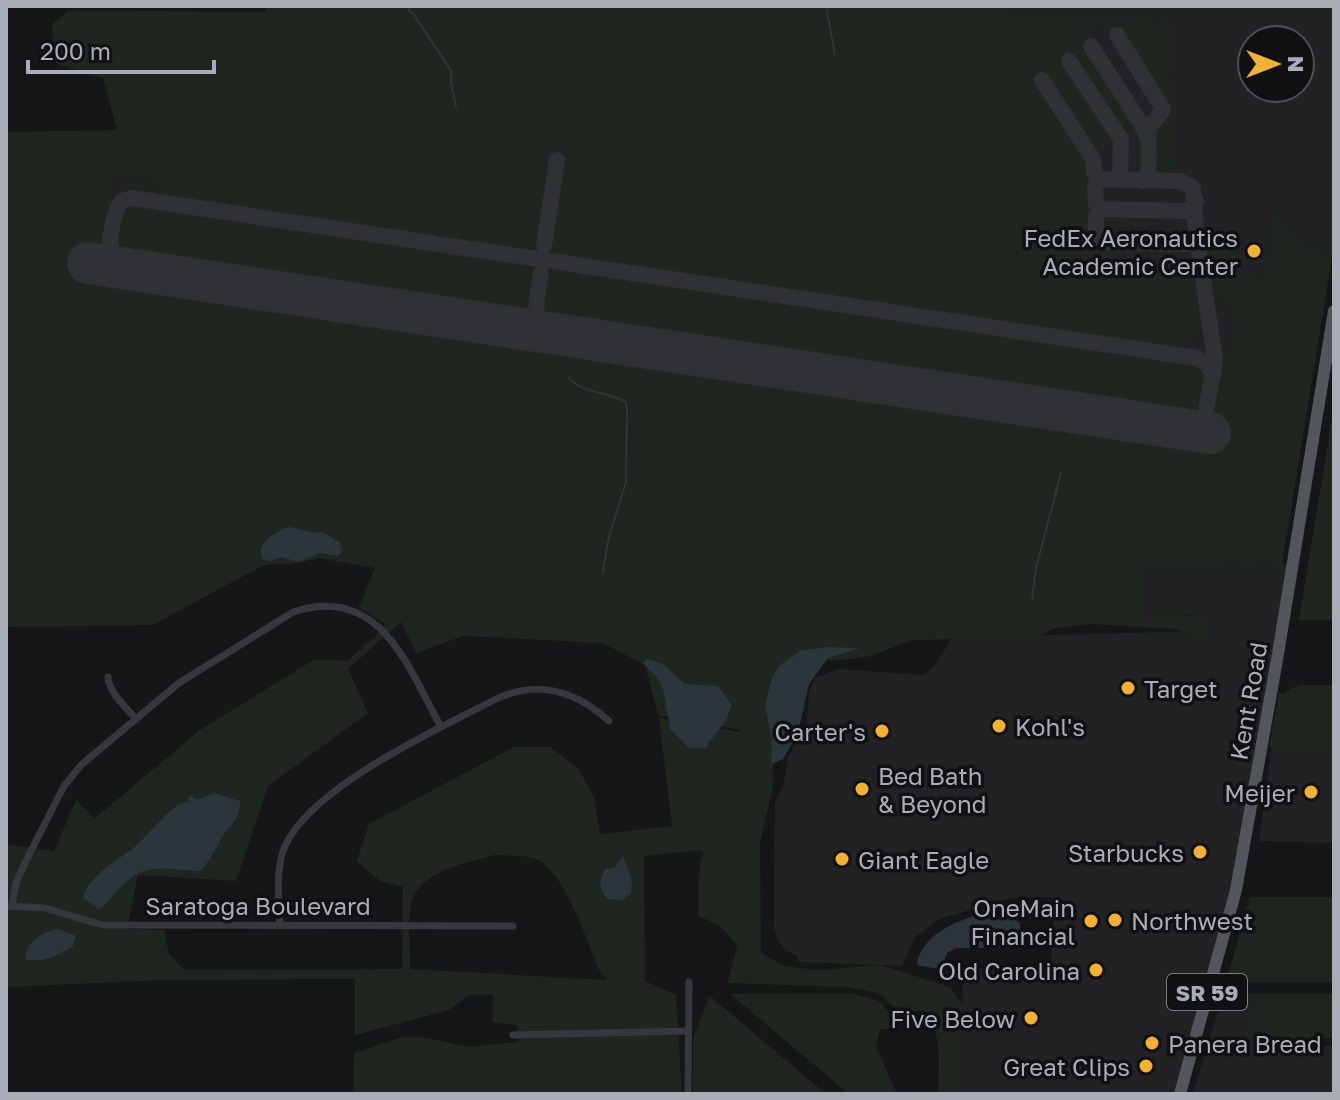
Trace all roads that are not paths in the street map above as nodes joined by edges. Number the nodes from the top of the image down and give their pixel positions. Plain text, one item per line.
1 (1334, 311) edge
2 (108, 677) dead end
3 (136, 719) junction
4 (609, 721) dead end
5 (441, 727) junction
6 (9, 906) edge
7 (280, 925) junction
8 (513, 926) dead end
9 (689, 982) dead end
10 (688, 1031) junction
11 (513, 1035) dead end
12 (688, 1094) edge
13 (1180, 1094) edge

1 - 13 main road, Kent Road / SR 59
2 - 3 street
3 - 5 street
3 - 6 street
4 - 5 street
5 - 7 street
6 - 7 street, Saratoga Boulevard
7 - 8 street, Saratoga Boulevard
9 - 10 street
10 - 11 street
10 - 12 street

